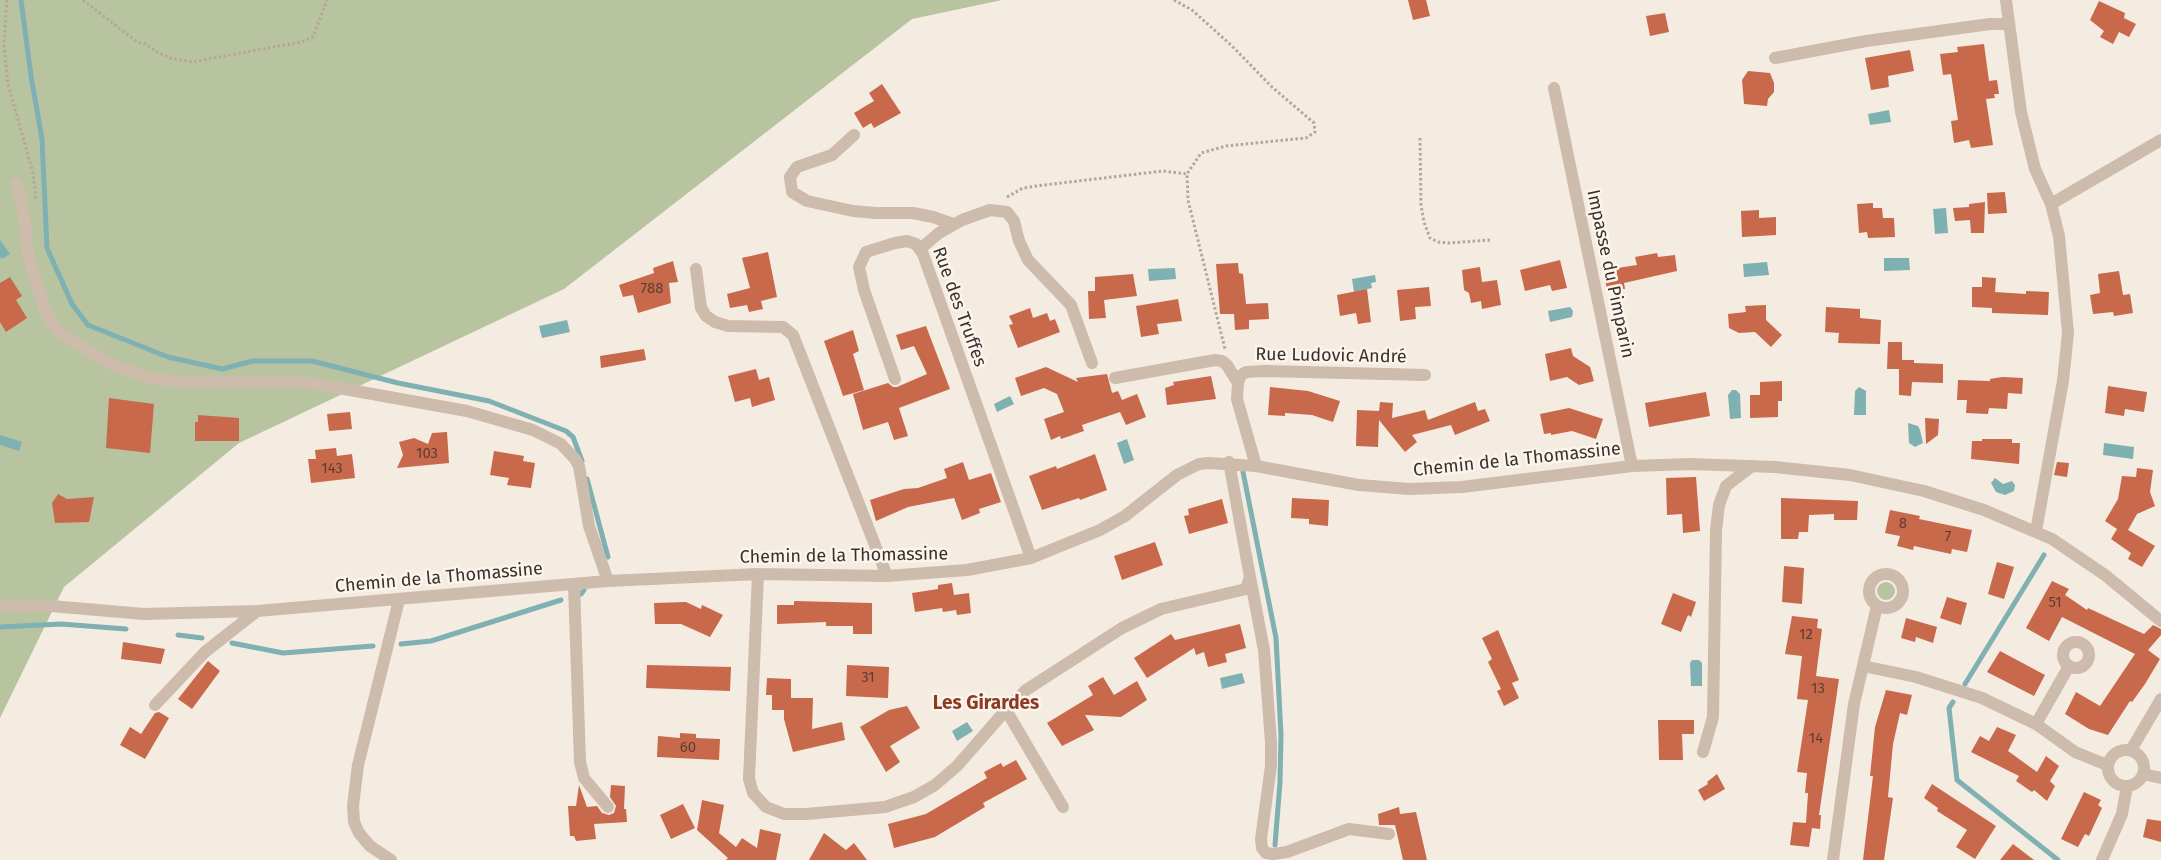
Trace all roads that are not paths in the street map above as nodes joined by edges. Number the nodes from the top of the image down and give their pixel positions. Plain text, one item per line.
1 (2006, 0) edge
2 (2009, 24) junction
3 (1775, 58) dead end
4 (1554, 88) dead end
5 (854, 135) dead end
6 (2161, 140) edge
7 (16, 183) dead end
8 (2051, 204) junction
9 (953, 224) junction
10 (920, 249) junction
11 (696, 269) dead end
12 (1092, 363) dead end
13 (1426, 375) dead end
14 (1115, 378) dead end
15 (895, 379) dead end
16 (1238, 383) junction
17 (1229, 462) junction
18 (1256, 466) junction
19 (1632, 466) junction
20 (1752, 466) junction
21 (2036, 531) junction
22 (1032, 558) junction
23 (758, 574) junction
24 (887, 576) junction
25 (1250, 577) junction
26 (608, 581) junction
27 (574, 584) junction
28 (399, 600) junction
29 (1877, 606) dead end
30 (0, 607) edge
31 (257, 611) junction
32 (2161, 621) edge
33 (1863, 666) junction
34 (2069, 666) dead end
35 (2161, 699) edge
36 (155, 705) dead end
37 (1006, 710) junction
38 (2036, 724) junction
39 (2131, 750) junction
40 (1703, 752) dead end
41 (2107, 765) junction
42 (2143, 774) junction
43 (2161, 778) edge
44 (2128, 786) junction
45 (608, 807) dead end
46 (1063, 807) dead end
47 (1389, 834) dead end
48 (391, 860) edge
49 (1833, 860) edge
50 (2102, 860) edge

1 - 2 street
2 - 3 street
2 - 8 street
4 - 19 street, Impasse du Pimparin
5 - 9 street
6 - 8 street
7 - 26 street
8 - 21 street
9 - 10 street
9 - 12 street
10 - 15 street, Rue des Truffes
10 - 22 street, Rue des Truffes
11 - 24 street
13 - 16 street, Rue Ludovic André
14 - 16 street
16 - 18 street, Rue Ludovic André
17 - 18 street, Chemin de la Thomassine
17 - 22 street, Chemin de la Thomassine
17 - 25 street
18 - 19 street, Chemin de la Thomassine
19 - 20 street, Chemin de la Thomassine
20 - 21 street, Chemin de la Thomassine
20 - 40 street
21 - 32 street, Chemin de la Thomassine
22 - 24 street, Chemin de la Thomassine
23 - 24 street, Chemin de la Thomassine
23 - 26 street, Chemin de la Thomassine
23 - 37 street
25 - 37 street
25 - 47 street
26 - 27 street, Chemin de la Thomassine
27 - 28 street, Chemin de la Thomassine
27 - 45 street
28 - 31 street, Chemin de la Thomassine
28 - 48 street
29 - 33 street
30 - 31 street, Chemin de la Thomassine
31 - 36 street
33 - 38 street
33 - 49 street
34 - 38 street
35 - 39 street
37 - 46 street
38 - 41 street
39 - 41 street
39 - 42 street
41 - 44 street
42 - 43 street
42 - 44 street
44 - 50 street

